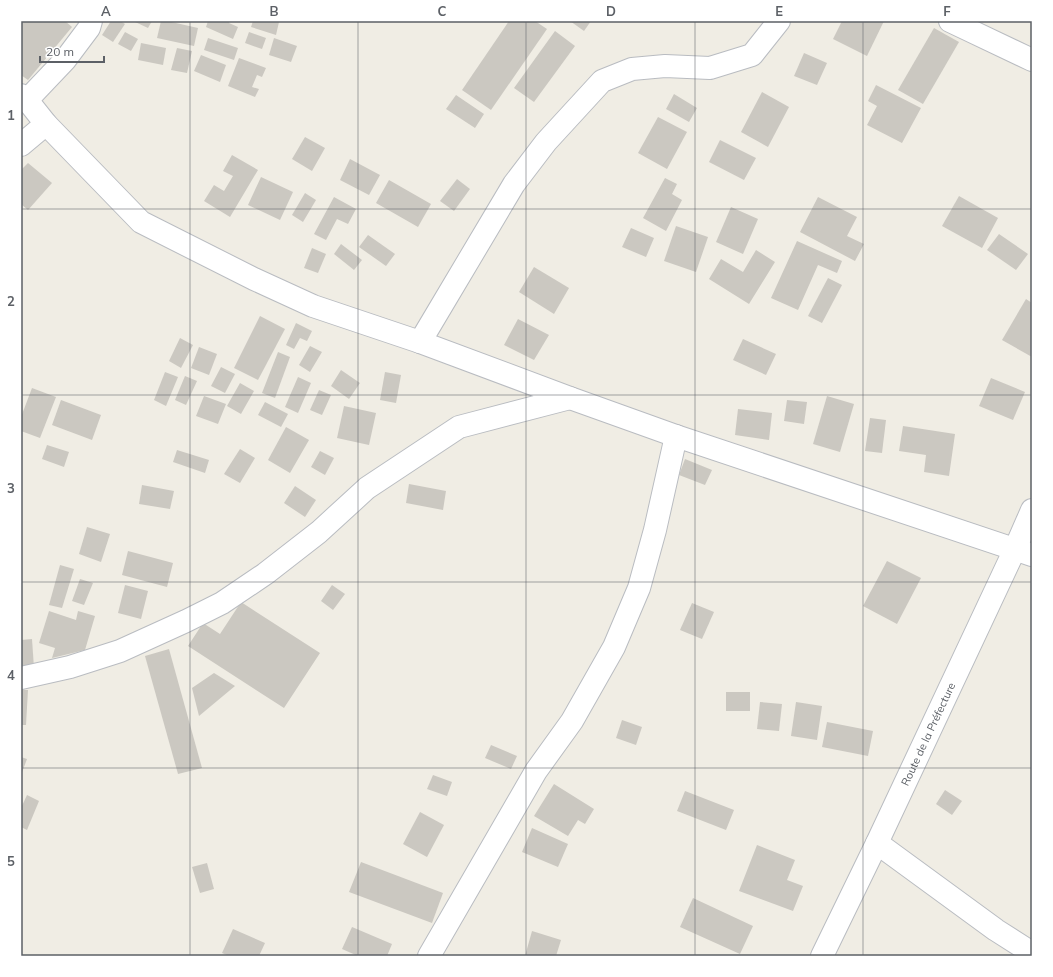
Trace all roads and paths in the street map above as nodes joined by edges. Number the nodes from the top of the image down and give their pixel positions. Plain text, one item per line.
1 (91, 21) edge
2 (779, 21) edge
3 (950, 21) edge
4 (1032, 60) edge
5 (24, 97) edge
6 (46, 124) junction
7 (21, 145) edge
8 (420, 342) junction
9 (570, 398) junction
10 (676, 436) junction
11 (1032, 510) edge
12 (1024, 552) edge
13 (21, 678) edge
14 (877, 843) junction
15 (1032, 953) edge
16 (429, 956) edge
17 (822, 956) edge

1 - 5 street
2 - 8 street
3 - 4 street
5 - 6 street
6 - 7 street
6 - 8 street
8 - 9 street
9 - 10 street
9 - 13 street
10 - 12 street
10 - 16 street
11 - 12 street, Route de la Préfecture
12 - 14 street, Route de la Préfecture
14 - 15 street
14 - 17 street, Route de la Préfecture

